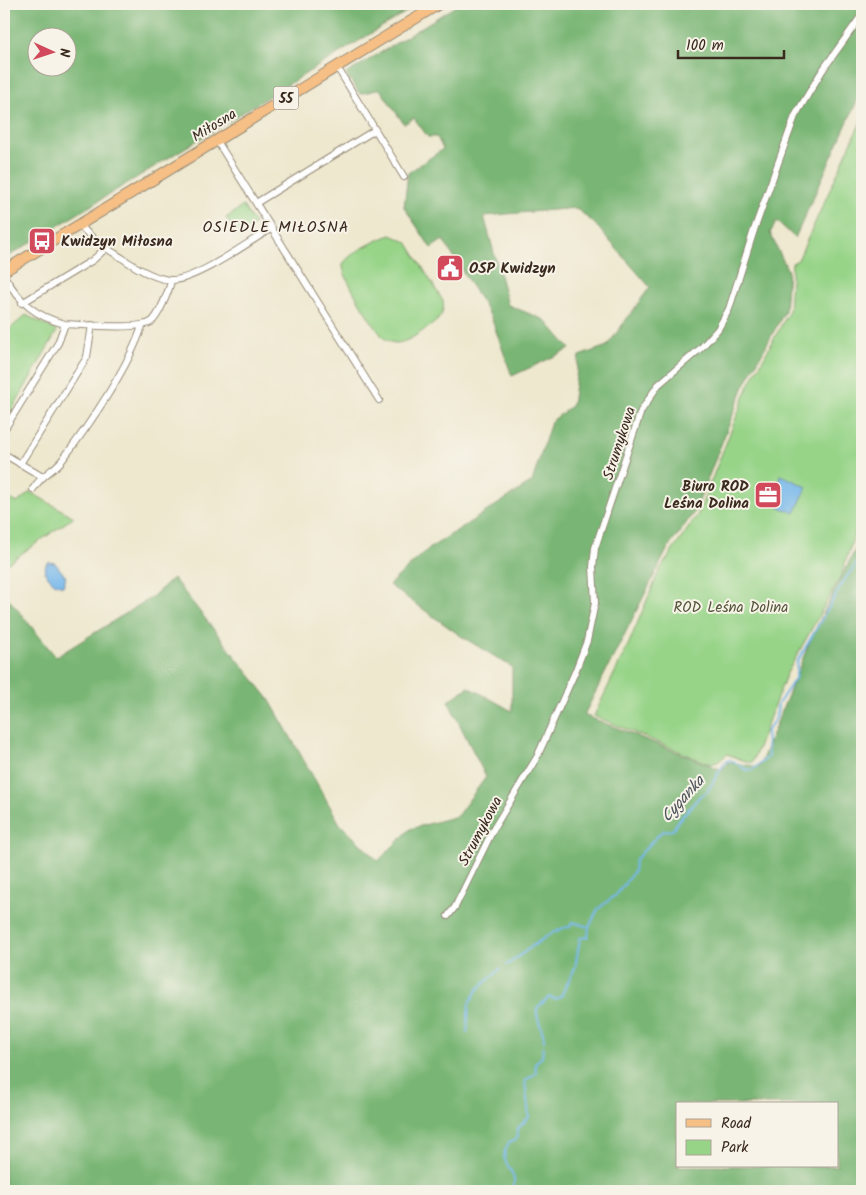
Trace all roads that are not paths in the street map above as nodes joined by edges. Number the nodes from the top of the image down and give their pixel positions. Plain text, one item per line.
1 (439, 4) edge
2 (862, 16) edge
3 (337, 67) junction
4 (375, 130) junction
5 (217, 141) junction
6 (404, 177) dead end
7 (256, 202) junction
8 (80, 226) junction
9 (272, 228) junction
10 (106, 248) junction
11 (4, 271) edge
12 (4, 276) edge
13 (171, 280) junction
14 (22, 302) junction
15 (65, 324) junction
16 (92, 325) junction
17 (142, 326) junction
18 (379, 400) dead end
19 (4, 430) edge
20 (4, 454) edge
21 (20, 464) junction
22 (41, 476) junction
23 (33, 489) dead end
24 (448, 916) dead end

1 - 3 main road, Miłosna / 55
2 - 24 street, Strumykowa
3 - 4 street
3 - 5 main road, Miłosna / 55
4 - 6 street
4 - 7 street
5 - 7 street
5 - 8 main road, Miłosna / 55
7 - 9 street
8 - 10 street
8 - 11 main road, Miłosna / 55
9 - 13 street
9 - 18 street
10 - 13 street
10 - 14 street
12 - 14 street
13 - 17 street
14 - 15 street
15 - 16 street
15 - 19 street
16 - 17 street
16 - 21 street
17 - 22 street
20 - 21 street
21 - 22 street
22 - 23 street

